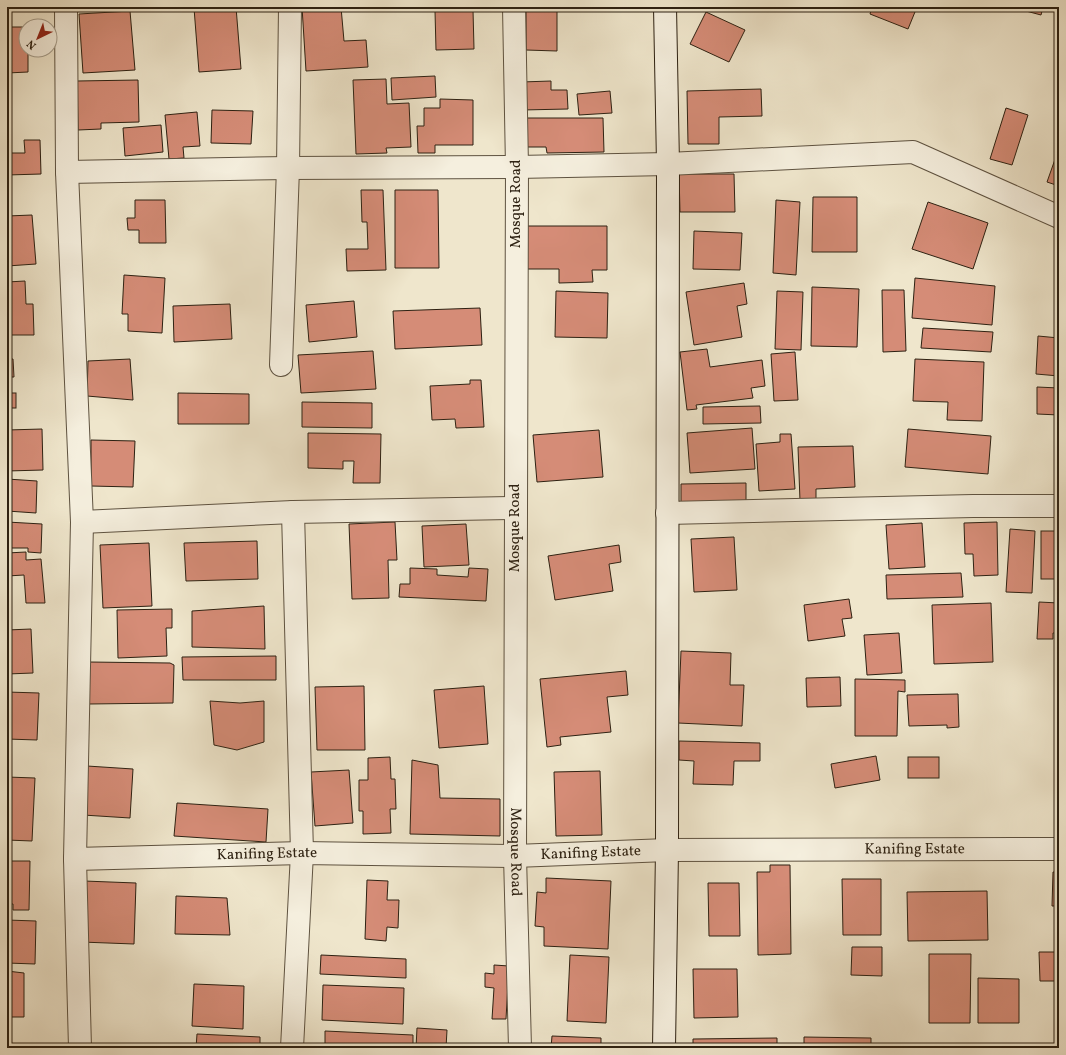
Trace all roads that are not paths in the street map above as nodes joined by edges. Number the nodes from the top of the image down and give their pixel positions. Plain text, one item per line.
1 (66, 7) edge
2 (290, 7) edge
3 (514, 7) edge
4 (665, 7) edge
5 (668, 164) junction
6 (288, 168) junction
7 (517, 168) junction
8 (67, 172) junction
9 (1059, 217) edge
10 (281, 365) dead end
11 (1059, 506) edge
12 (515, 508) junction
13 (293, 512) junction
14 (667, 513) junction
15 (82, 522) junction
16 (1059, 849) edge
17 (666, 850) junction
18 (302, 853) junction
19 (515, 856) junction
20 (75, 859) junction
21 (80, 1048) edge
22 (292, 1048) edge
23 (520, 1048) edge
24 (664, 1048) edge

1 - 8 street
2 - 6 street
3 - 7 street, Mosque Road
4 - 5 street
5 - 7 street
5 - 9 street
5 - 14 street
6 - 7 street
6 - 8 street
6 - 10 street
7 - 12 street, Mosque Road
8 - 15 street
11 - 14 street
12 - 13 street
12 - 19 street, Mosque Road
13 - 15 street
13 - 18 street
14 - 17 street
15 - 20 street
16 - 17 street, Kanifing Estate
17 - 19 street, Kanifing Estate
17 - 24 street
18 - 19 street, Kanifing Estate
18 - 20 street, Kanifing Estate
18 - 22 street
19 - 23 street, Mosque Road
20 - 21 street

